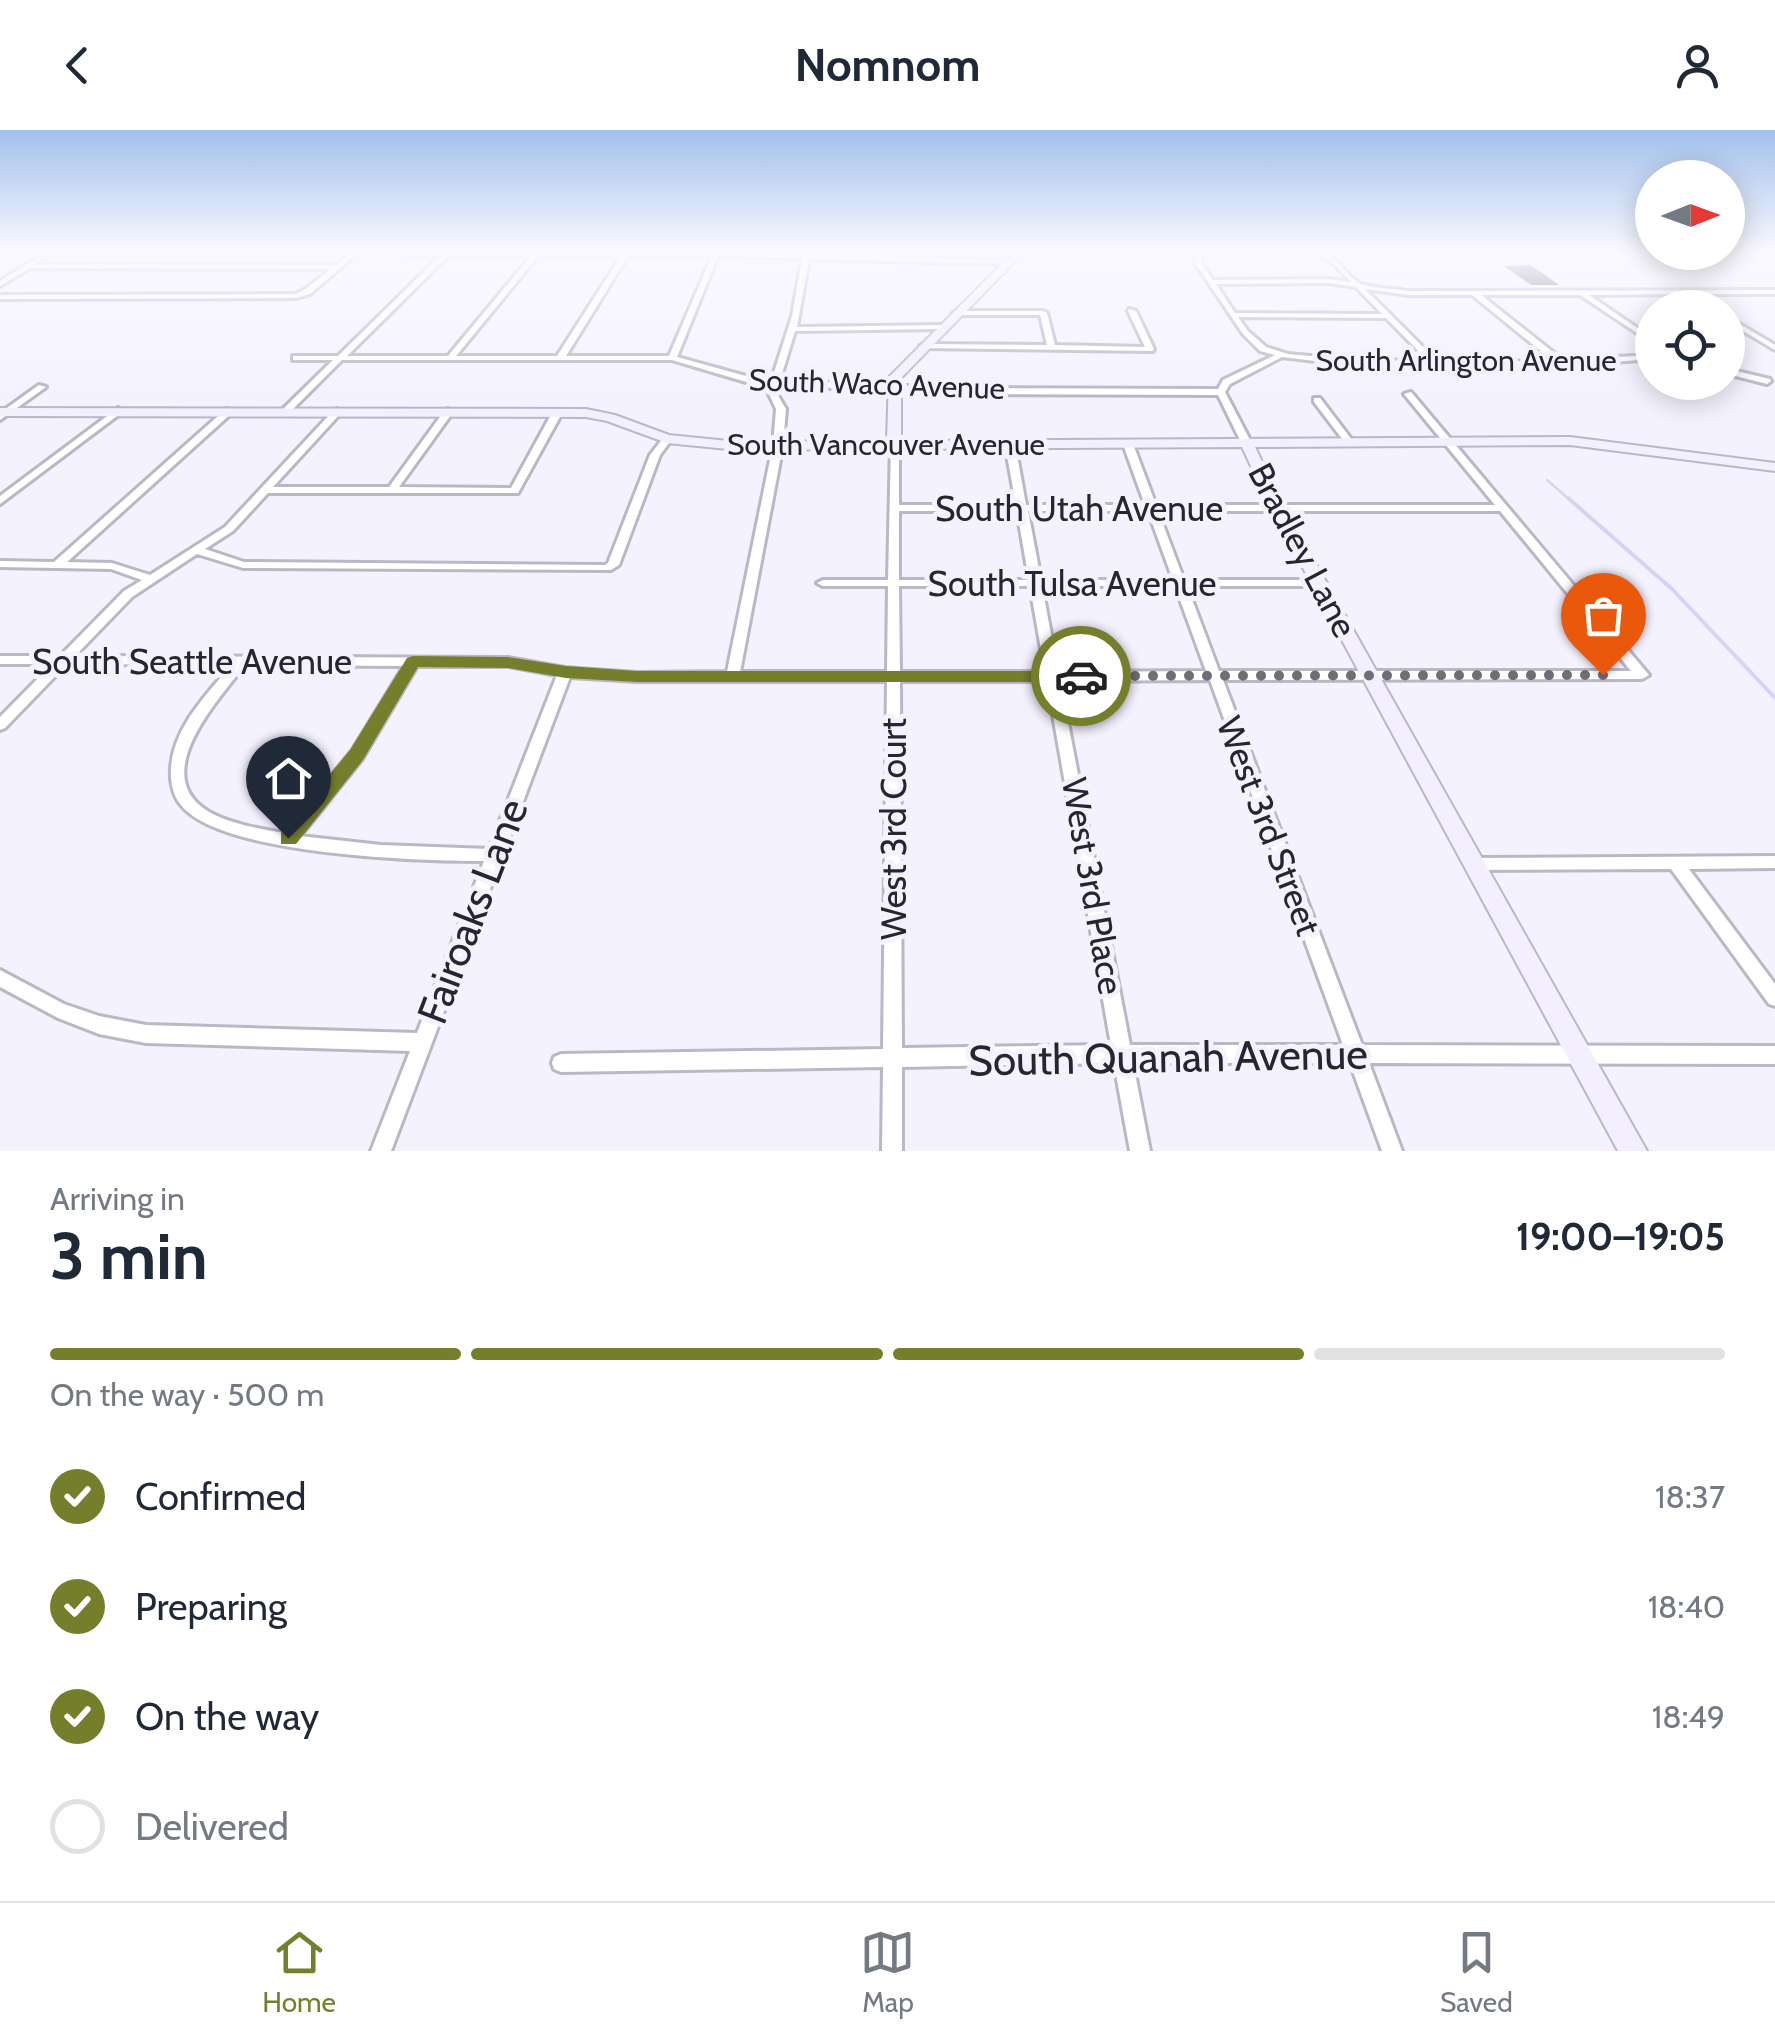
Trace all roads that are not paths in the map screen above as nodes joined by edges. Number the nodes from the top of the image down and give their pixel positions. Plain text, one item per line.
1 (398, 301) edge
2 (497, 301) edge
3 (596, 301) edge
4 (696, 301) edge
5 (797, 301) edge
6 (971, 301) edge
7 (1225, 301) edge
8 (1374, 301) edge
9 (1484, 301) edge
10 (1594, 301) edge
11 (1132, 310) dead end
12 (958, 314) junction
13 (1235, 316) junction
14 (1389, 316) junction
15 (944, 327) junction
16 (791, 328) junction
17 (1745, 329) edge
18 (1635, 330) edge
19 (924, 346) junction
20 (1051, 347) junction
21 (1775, 348) edge
22 (1280, 356) junction
23 (296, 358) dead end
24 (339, 358) junction
25 (450, 358) junction
26 (560, 358) junction
27 (672, 358) junction
28 (1635, 359) edge
29 (1560, 362) junction
30 (1435, 363) junction
31 (1745, 376) edge
32 (775, 382) junction
33 (1767, 382) dead end
34 (42, 387) dead end
35 (894, 387) junction
36 (1222, 392) junction
37 (1408, 394) dead end
38 (1318, 400) dead end
39 (118, 410) junction
40 (230, 411) junction
41 (285, 412) junction
42 (337, 412) junction
43 (448, 412) junction
44 (557, 413) junction
45 (2, 414) edge
46 (667, 438) junction
47 (1246, 442) junction
48 (1349, 442) junction
49 (1448, 442) junction
50 (894, 444) junction
51 (1010, 444) junction
52 (1128, 444) junction
53 (778, 445) junction
54 (1775, 467) edge
55 (266, 490) junction
56 (392, 490) junction
57 (0, 501) edge
58 (1277, 507) junction
59 (896, 508) junction
60 (1024, 508) junction
61 (1153, 508) junction
62 (1503, 508) junction
63 (198, 550) junction
64 (0, 564) edge
65 (58, 564) junction
66 (147, 578) junction
67 (894, 583) junction
68 (1038, 583) junction
69 (1179, 583) junction
70 (1320, 583) junction
71 (823, 584) dead end
72 (0, 660) edge
73 (63, 661) junction
74 (240, 662) junction
75 (413, 662) junction
76 (566, 672) junction
77 (733, 676) junction
78 (893, 676) junction
79 (1056, 676) junction
80 (1213, 676) junction
81 (1370, 676) junction
82 (0, 726) edge
83 (288, 838) junction
84 (494, 855) junction
85 (1775, 862) edge
86 (1675, 863) junction
87 (1474, 864) junction
88 (0, 978) edge
89 (1775, 998) edge
90 (422, 1042) junction
91 (1123, 1054) junction
92 (1354, 1054) junction
93 (1579, 1055) junction
94 (1775, 1055) edge
95 (892, 1060) junction
96 (561, 1063) dead end
97 (380, 1151) edge
98 (892, 1151) edge
99 (1140, 1151) edge
100 (1392, 1151) edge
101 (1633, 1151) edge

1 - 24 street
2 - 25 street
3 - 26 street
4 - 27 street
5 - 16 street
6 - 12 street
7 - 13 street
8 - 14 street
9 - 29 street
10 - 18 street
11 - 20 street
12 - 15 street
12 - 20 street
13 - 14 street
13 - 22 street
14 - 30 street
15 - 16 street
15 - 19 street
16 - 32 street
17 - 21 street
19 - 20 street
19 - 35 street
22 - 30 street, South Arlington Avenue
22 - 36 street
23 - 24 street, South Waco Avenue
24 - 25 street, South Waco Avenue
24 - 41 street
25 - 26 street, South Waco Avenue
26 - 27 street, South Waco Avenue
27 - 32 street, South Waco Avenue
28 - 29 street, South Arlington Avenue
29 - 30 street, South Arlington Avenue
31 - 33 street
32 - 35 street, South Waco Avenue
32 - 53 street
34 - 45 street
35 - 36 street, South Waco Avenue
35 - 50 street, West 3rd Court
36 - 47 street, Bradley Lane
37 - 49 street
38 - 48 street
39 - 40 street, South Vancouver Avenue
39 - 45 street, South Vancouver Avenue
39 - 57 street
40 - 41 street, South Vancouver Avenue
40 - 65 street
41 - 42 street, South Vancouver Avenue
42 - 43 street, South Vancouver Avenue
42 - 55 street
43 - 44 street, South Vancouver Avenue
43 - 56 street
44 - 46 street, South Vancouver Avenue
44 - 56 street
46 - 53 street, South Vancouver Avenue
46 - 63 street
47 - 48 street, South Vancouver Avenue
47 - 52 street, South Vancouver Avenue
47 - 58 street, Bradley Lane
48 - 49 street, South Vancouver Avenue
49 - 54 street, South Vancouver Avenue
49 - 62 street
50 - 51 street, South Vancouver Avenue
50 - 53 street, South Vancouver Avenue
50 - 59 street, West 3rd Court
51 - 52 street, South Vancouver Avenue
51 - 60 street, West 3rd Place
52 - 61 street, West 3rd Street
53 - 77 street
55 - 56 street
55 - 63 street
58 - 61 street, South Utah Avenue
58 - 62 street, South Utah Avenue
58 - 70 street, Bradley Lane
59 - 60 street, South Utah Avenue
59 - 67 street, West 3rd Court
60 - 61 street, South Utah Avenue
60 - 68 street, West 3rd Place
61 - 69 street, West 3rd Street
62 - 81 street, South Seattle Avenue
63 - 66 street
64 - 65 street
65 - 66 street
66 - 73 street
67 - 68 street, South Tulsa Avenue
67 - 71 street, South Tulsa Avenue
67 - 78 street, West 3rd Court
68 - 69 street, South Tulsa Avenue
68 - 79 street, West 3rd Place
69 - 70 street, South Tulsa Avenue
69 - 80 street, West 3rd Street
70 - 81 street, Bradley Lane
72 - 73 street, South Seattle Avenue
73 - 74 street, South Seattle Avenue
73 - 82 street
74 - 75 street, South Seattle Avenue
74 - 83 street
75 - 76 street, South Seattle Avenue
75 - 83 street
76 - 77 street, South Seattle Avenue
76 - 84 street, Fairoaks Lane
77 - 78 street, South Seattle Avenue
78 - 79 street, South Seattle Avenue
78 - 95 street, West 3rd Court
79 - 80 street, South Seattle Avenue
79 - 91 street, West 3rd Place
80 - 81 street, South Seattle Avenue
80 - 92 street, West 3rd Street
81 - 87 street, Bradley Lane
83 - 84 street
84 - 90 street, Fairoaks Lane
85 - 86 street
86 - 87 street
86 - 89 street
87 - 93 street, Bradley Lane
88 - 90 street
90 - 97 street, Fairoaks Lane
91 - 92 street, South Quanah Avenue
91 - 95 street, South Quanah Avenue
91 - 99 street, West 3rd Place
92 - 93 street, South Quanah Avenue
92 - 100 street, West 3rd Street
93 - 94 street, South Quanah Avenue
93 - 101 street, Bradley Lane
95 - 96 street, South Quanah Avenue
95 - 98 street, West 3rd Court

